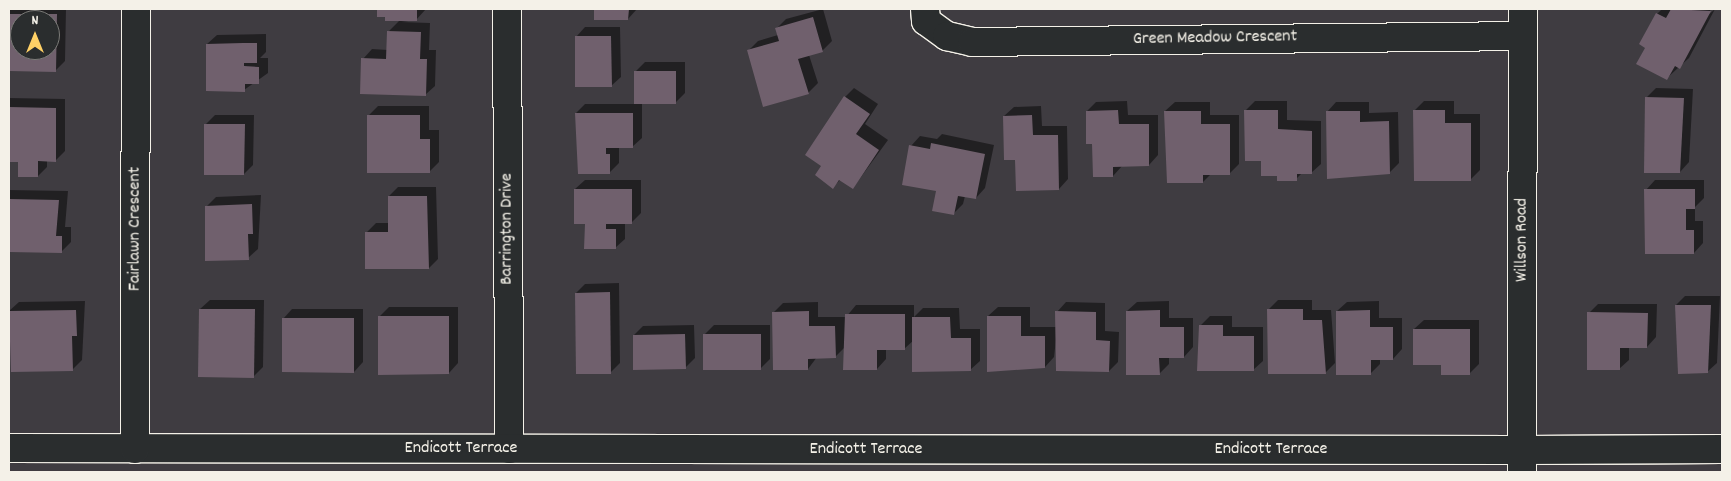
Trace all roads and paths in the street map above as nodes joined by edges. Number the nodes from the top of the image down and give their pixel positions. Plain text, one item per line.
1 (136, 9) edge
2 (507, 9) edge
3 (925, 9) edge
4 (1523, 9) edge
5 (1523, 36) junction
6 (9, 448) edge
7 (135, 449) junction
8 (509, 449) junction
9 (1722, 449) edge
10 (920, 461) edge
11 (1522, 461) edge

1 - 7 street, Fairlawn Crescent
2 - 8 street, Barrington Drive
3 - 5 street, Green Meadow Crescent
4 - 5 street, Willson Road
5 - 11 street, Willson Road
6 - 7 street, Endicott Terrace
7 - 8 street, Endicott Terrace
8 - 10 street, Endicott Terrace
9 - 11 street, Endicott Terrace
10 - 11 street, Endicott Terrace

